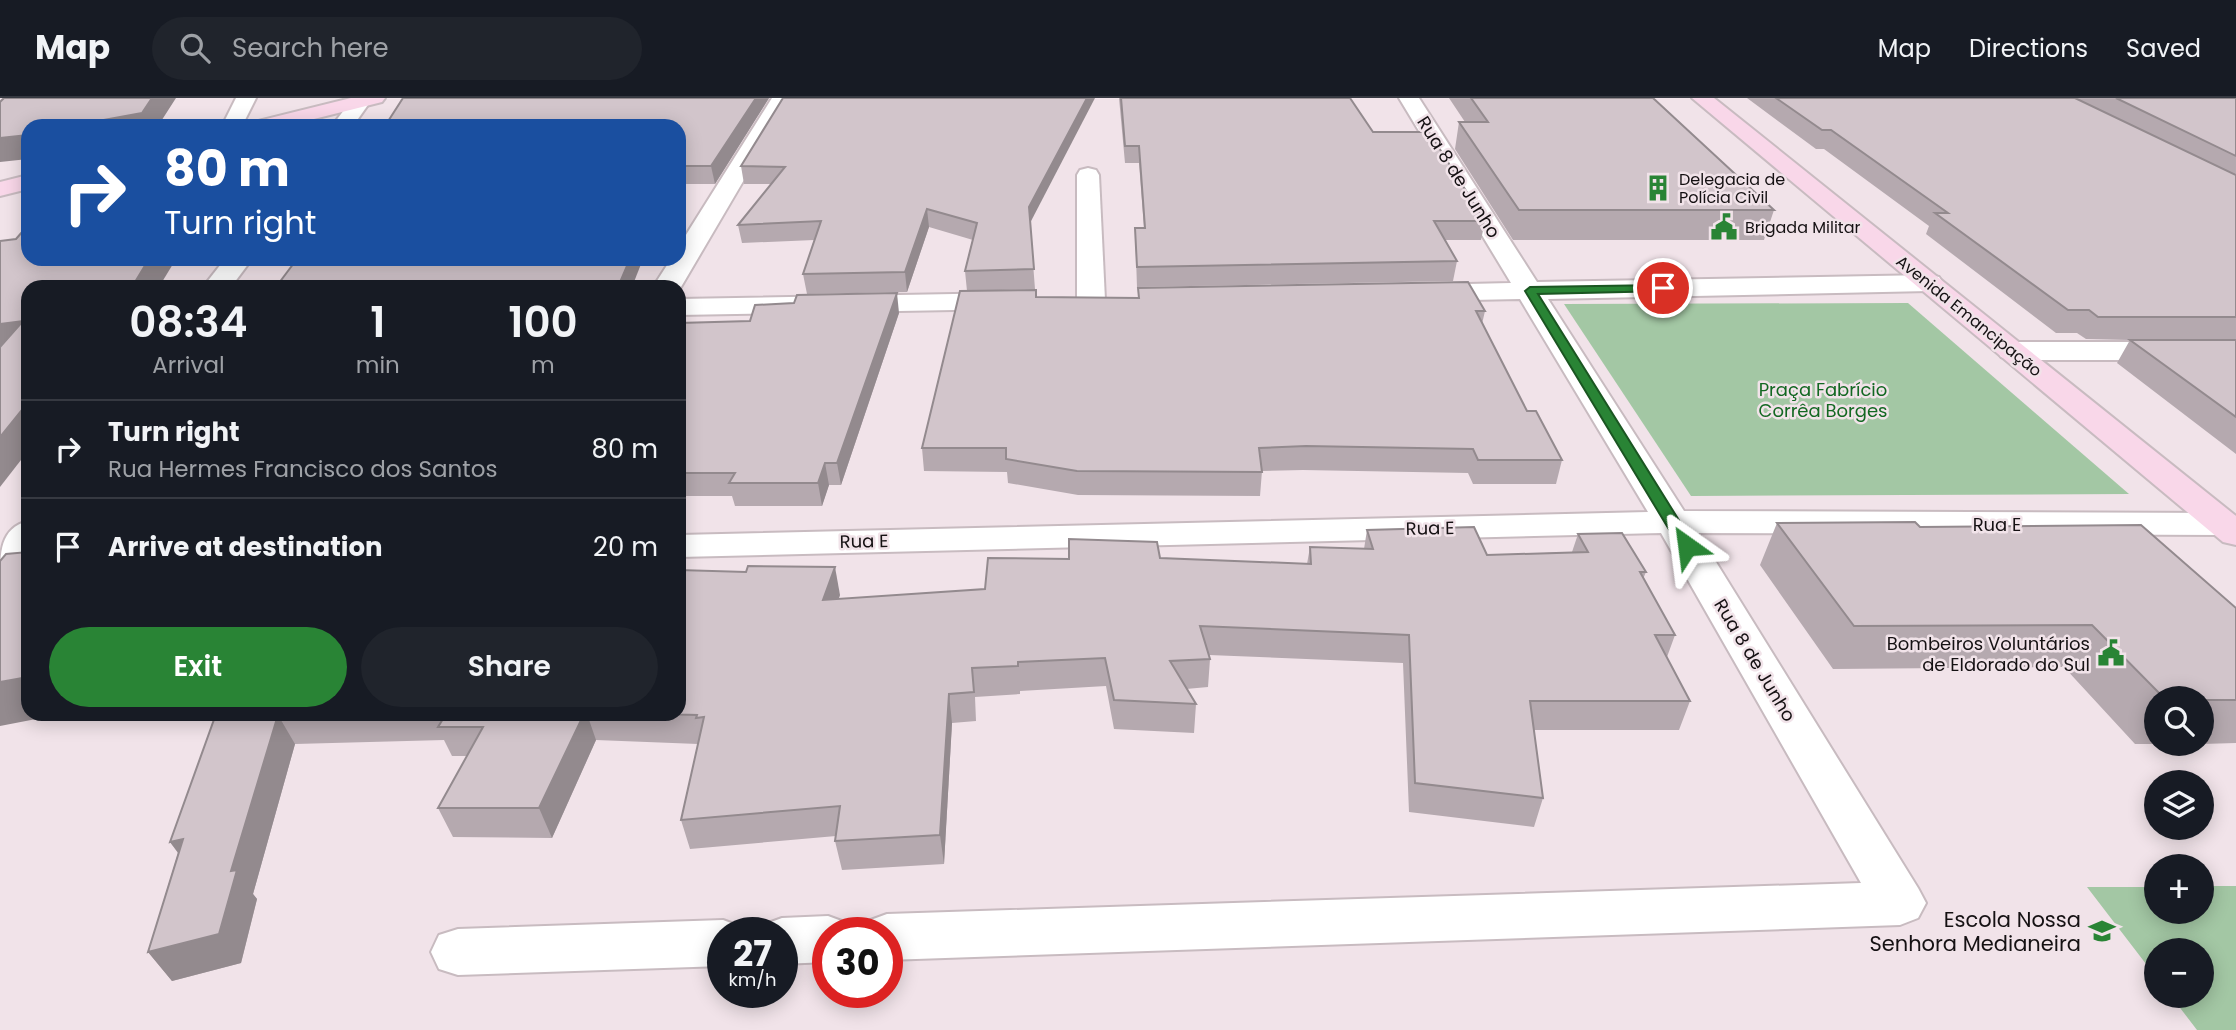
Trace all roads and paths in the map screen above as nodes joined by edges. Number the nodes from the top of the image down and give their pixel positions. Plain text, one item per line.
1 (246, 98) edge
2 (782, 98) edge
3 (1409, 98) edge
4 (1702, 98) edge
5 (368, 100) edge
6 (236, 119) edge
7 (290, 119) edge
8 (349, 119) edge
9 (1088, 175) dead end
10 (21, 184) edge
11 (0, 189) edge
12 (686, 256) edge
13 (234, 266) edge
14 (222, 280) edge
15 (1928, 283) junction
16 (1530, 291) junction
17 (1393, 293) edge
18 (686, 307) edge
19 (2012, 351) junction
20 (2236, 351) edge
21 (1673, 522) junction
22 (2230, 529) edge
23 (21, 541) edge
24 (686, 546) edge
25 (0, 568) edge
26 (903, 936) edge
27 (707, 944) edge
28 (458, 952) dead end

1 - 6 street
2 - 12 street
3 - 16 street, Rua 8 de Junho
4 - 15 main road, Avenida Emancipação
5 - 7 main road
5 - 8 street
9 - 18 street
10 - 11 main road
13 - 14 street
15 - 16 street
15 - 19 main road, Avenida Emancipação
16 - 17 street
16 - 21 street, Rua 8 de Junho
19 - 20 street
19 - 22 main road, Avenida Emancipação
21 - 22 street, Rua E
21 - 24 street, Rua E
21 - 26 street, Rua 8 de Junho
23 - 25 street
27 - 28 street

